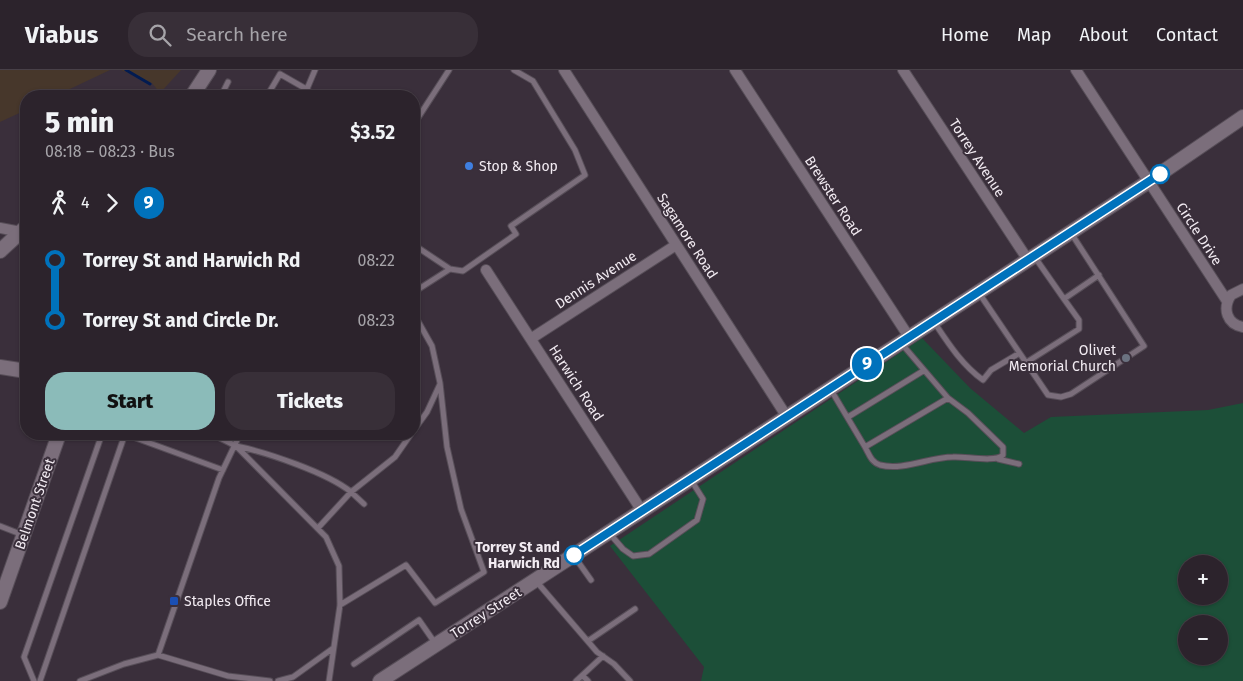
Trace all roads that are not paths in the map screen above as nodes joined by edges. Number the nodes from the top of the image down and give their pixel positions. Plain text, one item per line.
1 (209, 70) edge
2 (449, 70) edge
3 (514, 70) edge
4 (564, 70) edge
5 (735, 70) edge
6 (903, 70) edge
7 (1076, 70) edge
8 (312, 71) edge
9 (281, 72) edge
10 (228, 82) dead end
11 (196, 90) edge
12 (225, 90) edge
13 (270, 90) edge
14 (308, 90) joint
15 (420, 115) edge
16 (1243, 117) edge
17 (1148, 182) junction
18 (0, 228) edge
19 (20, 229) edge
20 (1071, 232) junction
21 (20, 233) edge
22 (676, 245) junction
23 (420, 249) edge
24 (0, 251) edge
25 (1031, 258) junction
26 (450, 269) junction
27 (486, 270) dead end
28 (1098, 275) junction
29 (420, 288) edge
30 (1243, 290) edge
31 (978, 292) junction
32 (1064, 299) junction
33 (1227, 301) junction
34 (934, 321) junction
35 (420, 325) edge
36 (1243, 327) edge
37 (532, 338) junction
38 (905, 340) junction
39 (1018, 354) junction
40 (1027, 362) junction
41 (0, 367) edge
42 (20, 370) edge
43 (923, 371) junction
44 (440, 383) junction
45 (830, 388) junction
46 (948, 398) junction
47 (787, 417) junction
48 (848, 417) junction
49 (420, 422) edge
50 (57, 440) edge
51 (100, 440) edge
52 (123, 440) edge
53 (141, 440) edge
54 (224, 440) edge
55 (238, 440) edge
56 (407, 440) edge
57 (236, 446) junction
58 (865, 447) junction
59 (996, 459) junction
60 (1019, 464) dead end
61 (223, 470) junction
62 (691, 479) junction
63 (351, 492) junction
64 (364, 504) dead end
65 (642, 511) junction
66 (0, 526) edge
67 (318, 528) junction
68 (609, 533) junction
69 (24, 535) junction
70 (574, 556) junction
71 (536, 580) junction
72 (591, 580) dead end
73 (0, 602) edge
74 (340, 605) junction
75 (635, 609) dead end
76 (588, 641) junction
77 (436, 645) junction
78 (332, 649) junction
79 (158, 655) junction
80 (603, 656) junction
81 (354, 664) dead end
82 (583, 676) junction
83 (294, 679) edge
84 (34, 681) edge
85 (40, 681) edge
86 (80, 681) edge
87 (270, 681) edge
88 (278, 681) edge
89 (329, 681) edge
90 (380, 681) edge
91 (576, 681) edge
92 (588, 681) edge
93 (630, 681) edge

1 - 11 main road
2 - 15 lane
3 - 26 lane
4 - 22 street, Sagamore Road
5 - 38 street, Brewster Road
6 - 25 street, Torrey Avenue
7 - 17 street, Circle Drive
8 - 14 lane
9 - 13 lane
9 - 14 lane
10 - 12 lane
16 - 17 main road, Torrey Street
17 - 20 main road, Torrey Street
17 - 33 street, Circle Drive
18 - 19 street
20 - 25 main road, Torrey Street
20 - 28 lane
21 - 24 main road
22 - 37 street, Dennis Avenue
22 - 47 street, Sagamore Road
23 - 26 lane
25 - 31 main road, Torrey Street
25 - 32 lane
26 - 29 lane
27 - 37 street, Harwich Road
28 - 32 lane
28 - 40 lane
30 - 33 street
31 - 34 main road, Torrey Street
31 - 39 lane
32 - 40 lane
33 - 36 street, Circle Drive
34 - 38 main road, Torrey Street
34 - 39 lane
35 - 44 lane
37 - 65 street, Harwich Road
38 - 43 lane
38 - 45 main road, Torrey Street
39 - 40 lane
41 - 42 main road
43 - 46 lane
43 - 48 lane
44 - 49 lane
44 - 74 lane
45 - 47 main road, Torrey Street
45 - 48 lane
46 - 58 lane
46 - 59 lane
47 - 62 main road, Torrey Street
48 - 58 lane
50 - 69 main road, Belmont Street
51 - 84 lane
52 - 85 lane
53 - 61 lane
54 - 57 lane
55 - 57 lane
56 - 63 lane
57 - 61 lane
57 - 63 lane
57 - 67 lane
58 - 59 lane
59 - 60 lane
61 - 79 lane
62 - 65 main road, Torrey Street
62 - 68 lane
63 - 64 lane
63 - 67 lane
65 - 68 main road, Torrey Street
66 - 69 lane
67 - 74 lane
68 - 70 main road, Torrey Street
69 - 73 main road, Belmont Street
70 - 71 main road, Torrey Street
70 - 72 lane
71 - 76 lane
71 - 77 main road, Torrey Street
74 - 78 lane
75 - 76 lane
76 - 80 lane
77 - 81 lane
77 - 90 main road, Torrey Street
78 - 83 lane
78 - 89 lane
79 - 86 lane
79 - 87 lane
80 - 82 lane
80 - 93 lane
82 - 91 lane
82 - 92 lane
83 - 88 lane

